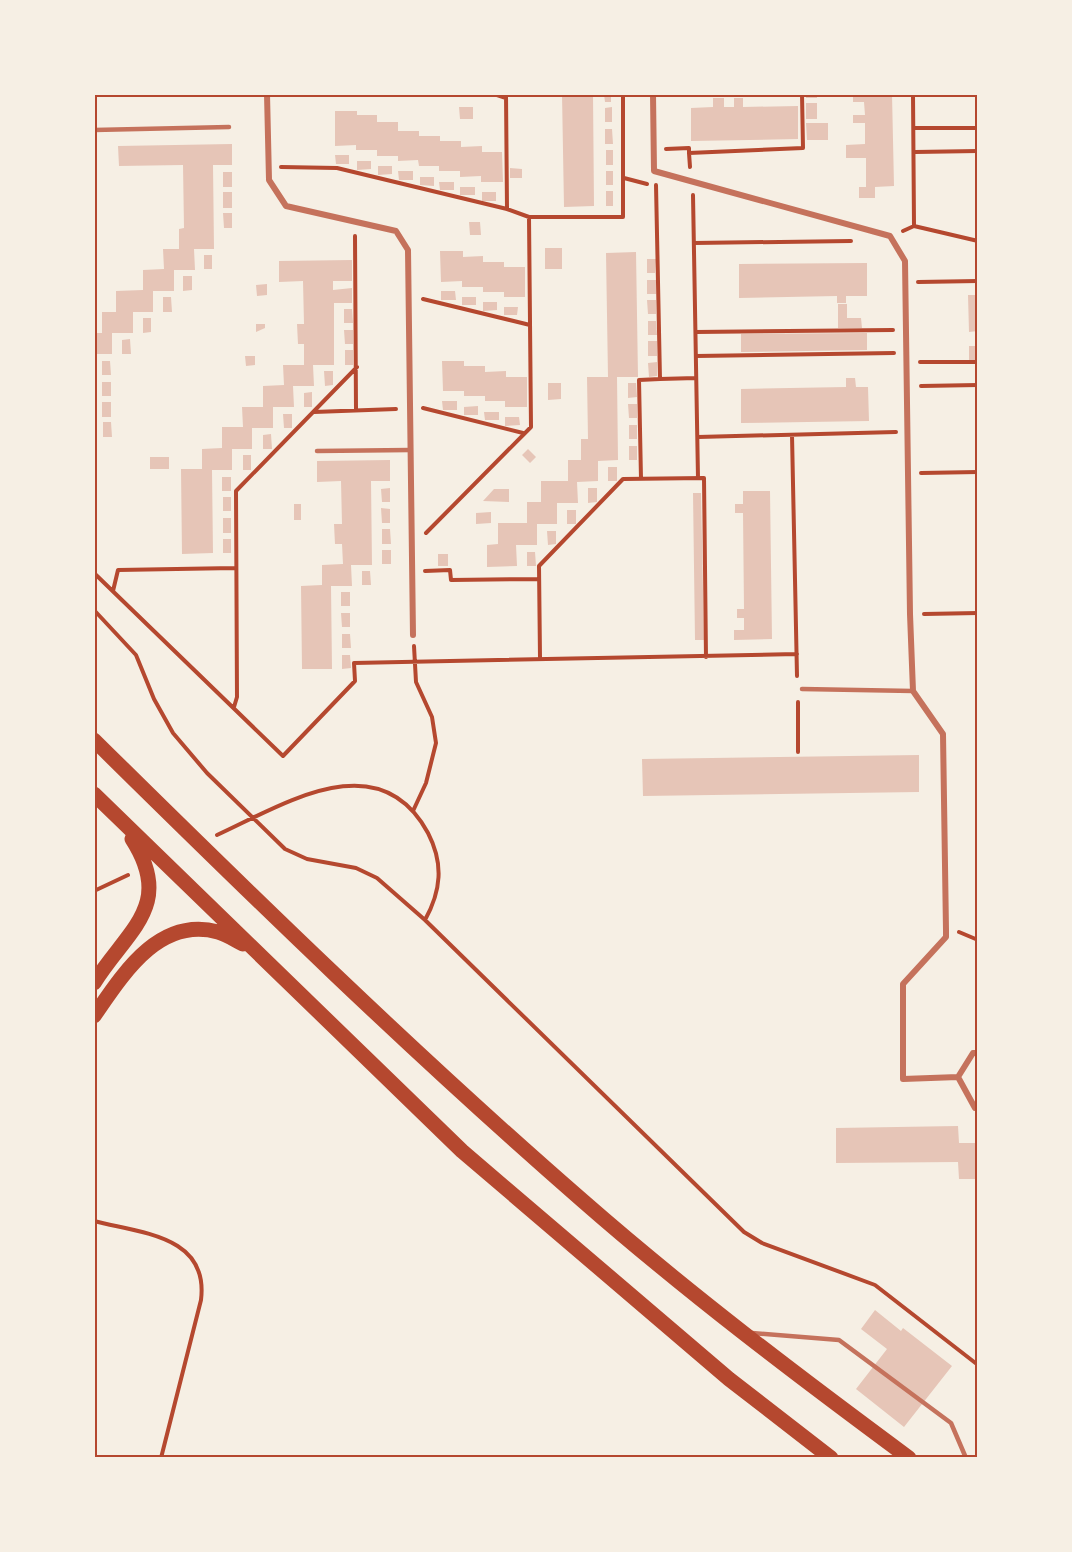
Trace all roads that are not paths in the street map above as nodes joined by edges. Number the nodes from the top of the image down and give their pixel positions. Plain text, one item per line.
1 (267, 94) edge
2 (653, 94) edge
3 (229, 127) dead end
4 (94, 129) edge
5 (410, 450) junction
6 (317, 451) dead end
7 (413, 635) dead end
8 (802, 689) dead end
9 (913, 691) junction
10 (94, 740) edge
11 (94, 794) edge
12 (119, 818) junction
13 (255, 949) junction
14 (94, 983) edge
15 (94, 1016) edge
16 (978, 1053) edge
17 (958, 1077) junction
18 (978, 1108) edge
19 (742, 1332) junction
20 (831, 1458) edge
21 (909, 1458) edge
22 (966, 1458) edge

1 - 5 street
2 - 9 street
3 - 4 lane
5 - 6 lane
5 - 7 street
8 - 9 lane
9 - 17 street
10 - 19 main road
11 - 12 main road
12 - 13 main road
12 - 14 main road
13 - 15 main road
13 - 20 main road
16 - 17 street
17 - 18 street
19 - 21 main road
19 - 22 lane

